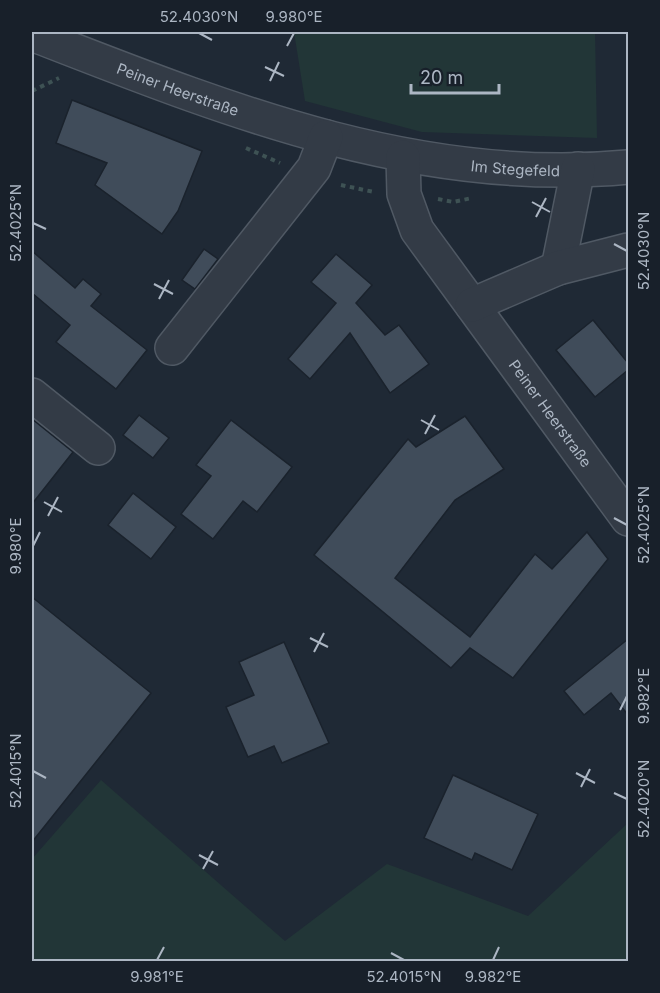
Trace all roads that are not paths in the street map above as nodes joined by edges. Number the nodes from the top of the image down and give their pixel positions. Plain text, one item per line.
1 (35, 41) edge
2 (326, 137) junction
3 (404, 157) junction
4 (628, 167) edge
5 (578, 169) junction
6 (628, 250) edge
7 (558, 268) junction
8 (472, 305) junction
9 (172, 348) dead end
10 (32, 395) edge
11 (98, 448) dead end
12 (628, 519) edge

1 - 2 street, Peiner Heerstraße
2 - 3 street, Peiner Heerstraße
2 - 9 street
3 - 5 street, Im Stegefeld
3 - 8 street, Peiner Heerstraße
4 - 5 street, Im Stegefeld
5 - 7 street
6 - 7 street
7 - 8 street
8 - 12 street, Peiner Heerstraße
10 - 11 street

